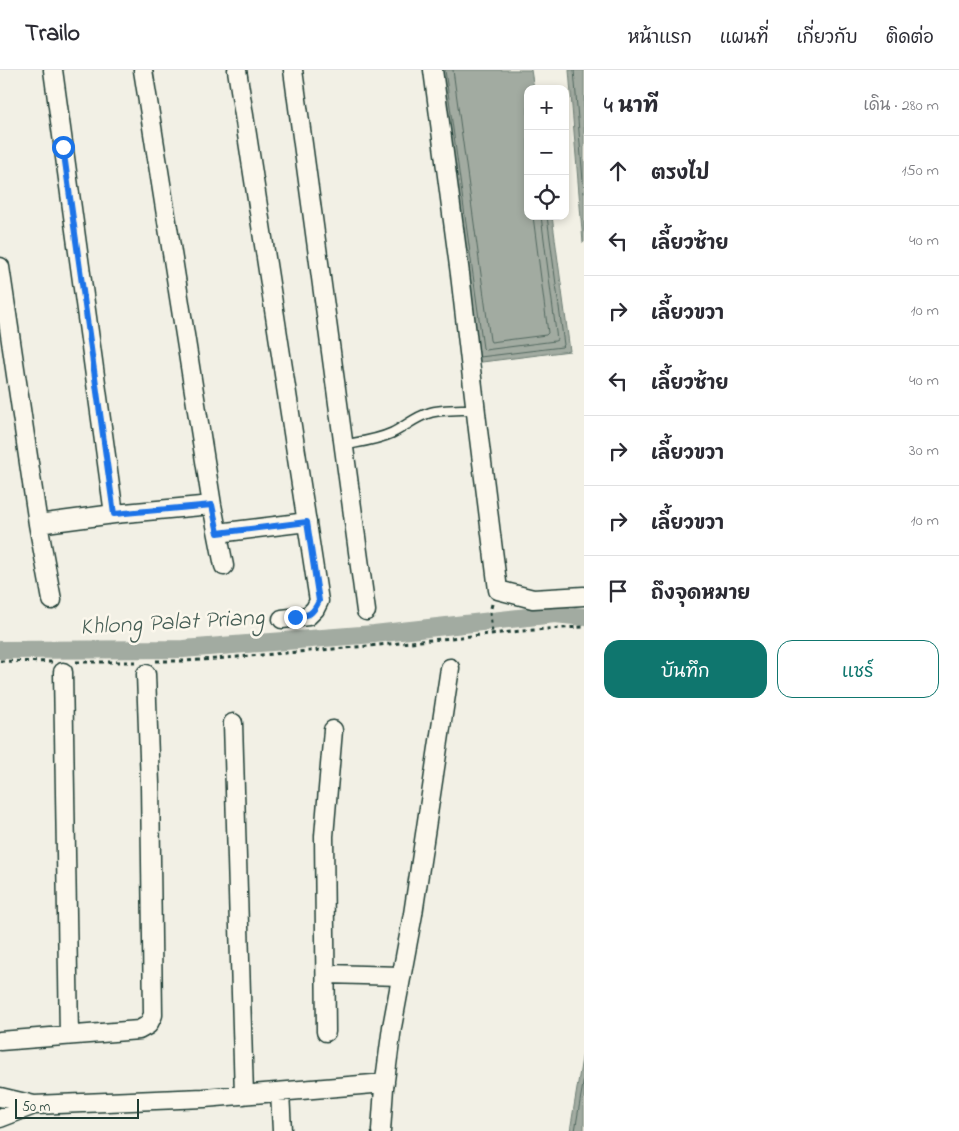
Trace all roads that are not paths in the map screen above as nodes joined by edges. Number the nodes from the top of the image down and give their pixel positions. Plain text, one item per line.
1 (53, 70) edge
2 (143, 70) edge
3 (237, 70) edge
4 (293, 70) edge
5 (433, 70) edge
6 (0, 267) edge
7 (475, 409) junction
8 (344, 445) junction
9 (212, 505) junction
10 (114, 514) junction
11 (307, 522) junction
12 (38, 524) junction
13 (218, 533) junction
14 (224, 566) dead end
15 (584, 596) edge
16 (52, 600) dead end
17 (366, 612) dead end
18 (282, 618) dead end
19 (64, 665) road end
20 (149, 666) road end
21 (450, 668) dead end
22 (233, 723) dead end
23 (333, 730) dead end
24 (326, 974) junction
25 (401, 976) junction
26 (326, 1032) dead end
27 (69, 1035) junction
28 (0, 1041) edge
29 (385, 1083) junction
30 (280, 1092) junction
31 (244, 1094) junction
32 (0, 1097) edge
33 (34, 1105) junction
34 (0, 1118) edge
35 (282, 1131) edge
36 (381, 1131) edge

1 - 10 street
2 - 9 street
3 - 11 street
4 - 8 street
5 - 7 street
6 - 12 street
7 - 8 lane
7 - 15 street
8 - 17 street
9 - 10 street
9 - 13 street
10 - 12 street
11 - 13 street
11 - 18 street
12 - 16 street
13 - 14 street
19 - 27 street
20 - 27 street
21 - 25 street
22 - 31 street
23 - 24 street
24 - 25 street
24 - 26 street
25 - 29 street
27 - 28 street
29 - 30 street
29 - 36 street
30 - 31 street
30 - 35 street
31 - 33 street
32 - 33 street
33 - 34 street

